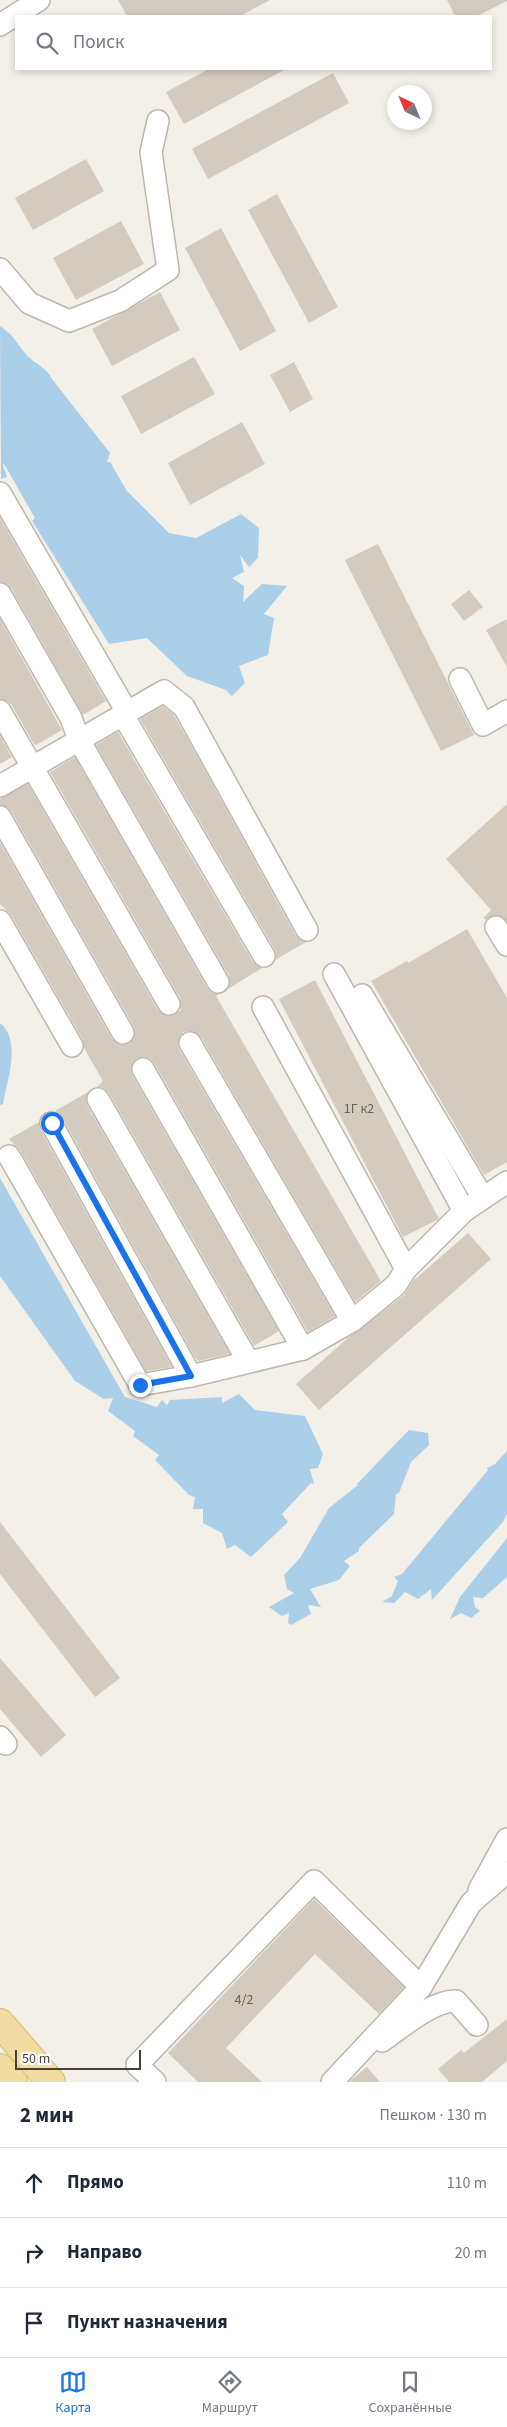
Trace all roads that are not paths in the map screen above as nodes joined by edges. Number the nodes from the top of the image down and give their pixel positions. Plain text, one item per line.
1 (39, 0) edge
2 (0, 24) edge
3 (158, 121) dead end
4 (0, 269) edge
5 (0, 493) edge
6 (0, 594) edge
7 (460, 679) dead end
8 (0, 711) edge
9 (507, 711) edge
10 (125, 713) junction
11 (79, 740) junction
12 (32, 768) junction
13 (0, 786) edge
14 (0, 817) edge
15 (0, 921) edge
16 (307, 930) dead end
17 (264, 956) dead end
18 (334, 974) dead end
19 (218, 982) dead end
20 (362, 995) dead end
21 (169, 1004) dead end
22 (263, 1006) dead end
23 (123, 1033) dead end
24 (190, 1043) dead end
25 (72, 1046) dead end
26 (143, 1069) dead end
27 (98, 1099) dead end
28 (52, 1123) dead end
29 (9, 1156) dead end
30 (507, 1182) edge
31 (483, 1198) junction
32 (464, 1211) junction
33 (406, 1269) junction
34 (352, 1321) junction
35 (303, 1349) junction
36 (248, 1361) junction
37 (191, 1376) junction
38 (507, 1839) edge
39 (507, 1872) edge
40 (471, 1903) junction
41 (421, 1987) junction
42 (0, 2023) edge
43 (476, 2025) dead end
44 (351, 2062) junction
45 (0, 2068) edge
46 (12, 2082) edge
47 (51, 2082) edge
48 (156, 2082) edge
49 (332, 2082) edge

1 - 2 lane
3 - 4 lane
5 - 10 lane
6 - 11 lane
7 - 9 lane
8 - 12 lane
10 - 11 lane
10 - 16 lane
10 - 17 lane
11 - 12 lane
11 - 19 lane
12 - 13 lane
12 - 21 lane
14 - 23 lane
15 - 25 lane
18 - 32 lane
20 - 31 lane
22 - 33 lane
24 - 34 lane
26 - 35 lane
27 - 36 lane
28 - 37 lane
29 - 37 lane
30 - 31 lane
31 - 32 lane
32 - 33 lane
33 - 34 lane
34 - 35 lane
35 - 36 lane
36 - 37 lane
38 - 40 lane
39 - 40 lane
40 - 41 lane
41 - 44 lane
41 - 48 lane
42 - 47 main road
43 - 44 lane
44 - 49 lane
45 - 46 main road

